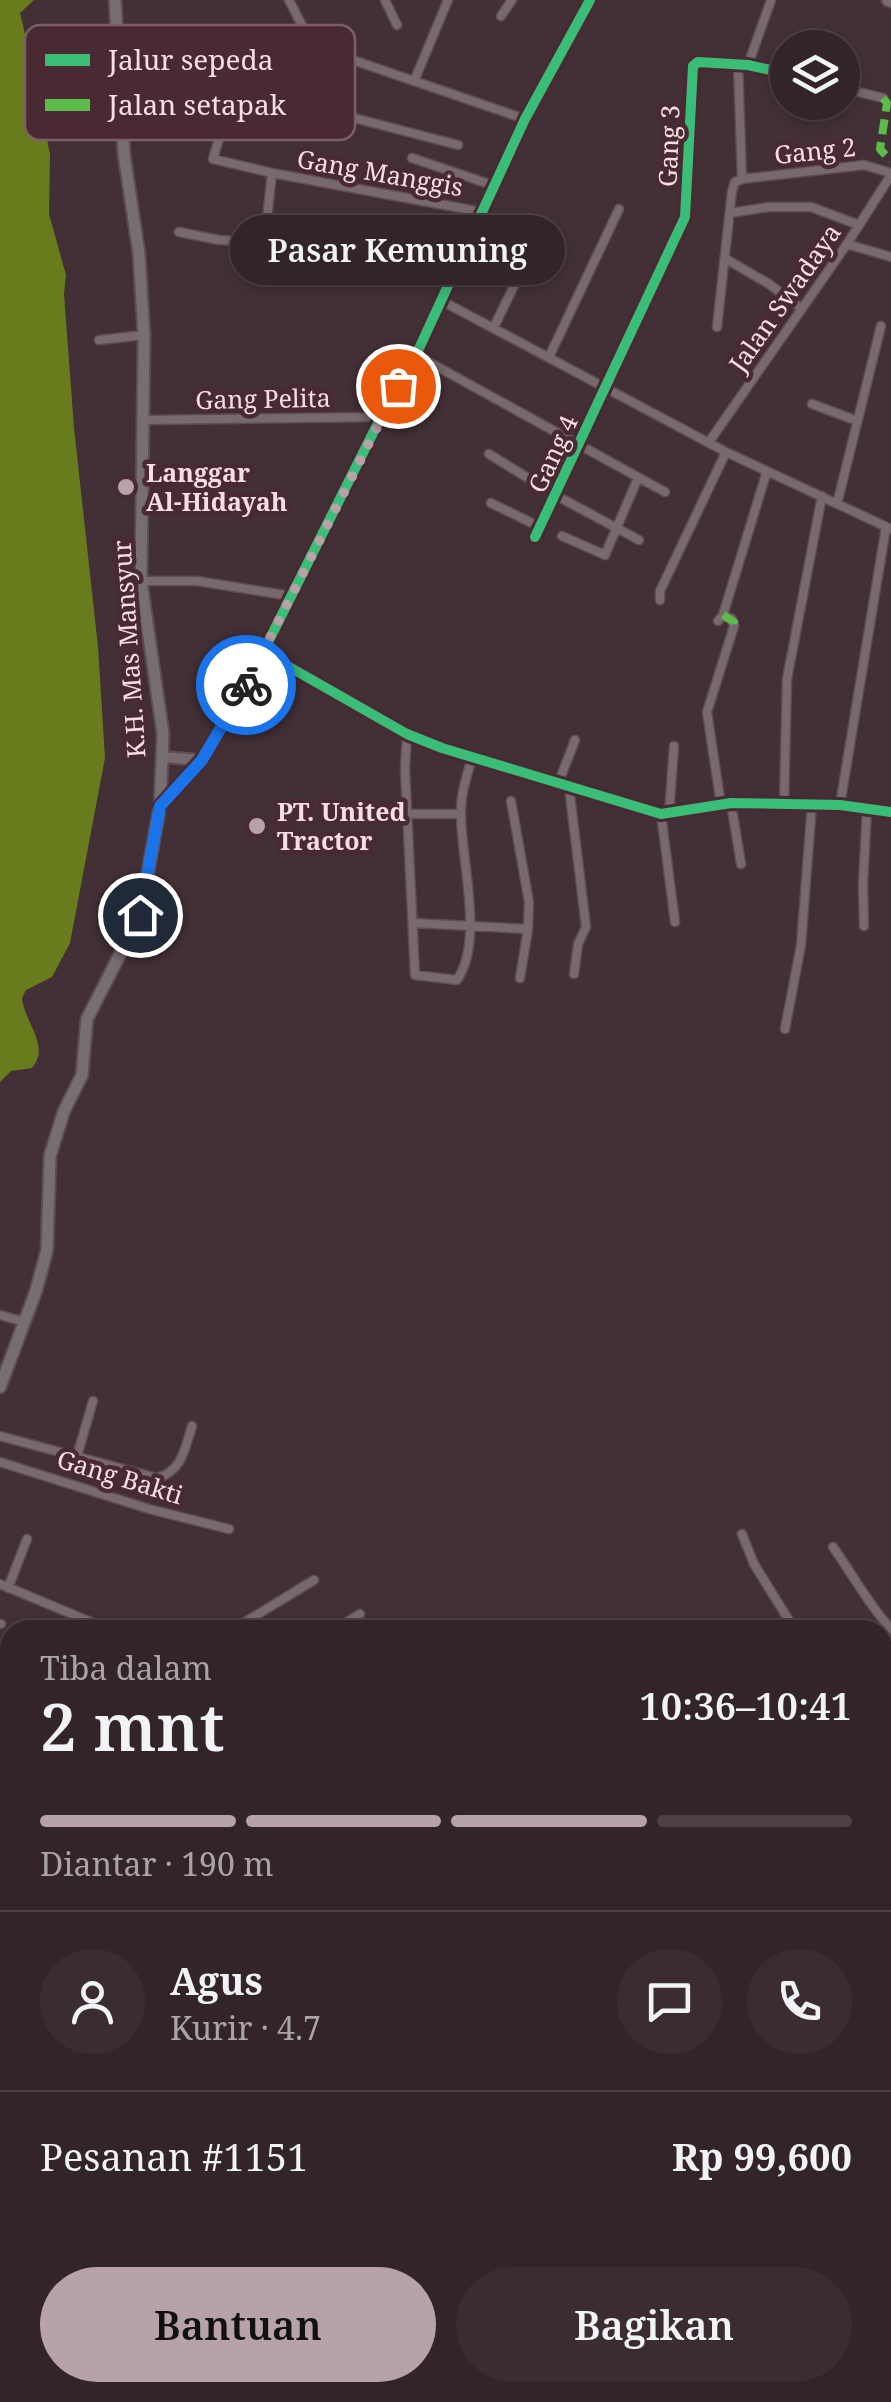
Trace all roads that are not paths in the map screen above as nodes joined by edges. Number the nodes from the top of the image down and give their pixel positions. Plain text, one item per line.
1 (115, 0) edge
2 (289, 0) edge
3 (385, 0) edge
4 (448, 0) edge
5 (512, 0) edge
6 (590, 0) edge
7 (771, 0) edge
8 (502, 16) dead end
9 (117, 25) edge
10 (301, 25) edge
11 (397, 25) dead end
12 (355, 60) edge
13 (738, 64) junction
14 (748, 65) junction
15 (770, 70) edge
16 (415, 79) junction
17 (860, 92) edge
18 (883, 98) dead end
19 (355, 118) edge
20 (525, 119) junction
21 (123, 140) edge
22 (220, 140) edge
23 (458, 145) dead end
24 (412, 158) dead end
25 (272, 174) junction
26 (891, 174) edge
27 (742, 179) junction
28 (496, 186) junction
29 (688, 204) joint
30 (619, 210) dead end
31 (482, 212) junction
32 (730, 213) junction
33 (859, 225) junction
34 (543, 226) dead end
35 (179, 232) dead end
36 (847, 244) junction
37 (891, 258) edge
38 (726, 259) junction
39 (442, 300) junction
40 (802, 310) junction
41 (881, 326) dead end
42 (494, 327) junction
43 (717, 327) dead end
44 (144, 335) junction
45 (99, 340) dead end
46 (416, 355) junction
47 (549, 357) junction
48 (606, 387) junction
49 (812, 404) dead end
50 (381, 417) junction
51 (146, 420) junction
52 (855, 420) junction
53 (709, 442) junction
54 (579, 446) junction
55 (726, 452) junction
56 (489, 454) dead end
57 (767, 471) junction
58 (638, 478) junction
59 (664, 492) dead end
60 (557, 496) junction
61 (822, 496) junction
62 (491, 502) dead end
63 (837, 504) junction
64 (540, 527) junction
65 (888, 528) edge
66 (617, 530) junction
67 (535, 536) dead end
68 (562, 536) dead end
69 (638, 540) dead end
70 (141, 580) junction
71 (290, 596) junction
72 (660, 600) dead end
73 (263, 652) junction
74 (407, 734) junction
75 (575, 740) dead end
76 (674, 746) dead end
77 (162, 757) junction
78 (472, 758) junction
79 (202, 760) junction
80 (558, 784) junction
81 (569, 787) junction
82 (511, 801) dead end
83 (726, 804) junction
84 (784, 804) junction
85 (812, 804) junction
86 (840, 805) junction
87 (160, 806) junction
88 (867, 808) junction
89 (891, 812) edge
90 (408, 814) junction
91 (460, 814) junction
92 (665, 814) junction
93 (741, 864) dead end
94 (675, 922) dead end
95 (412, 924) junction
96 (469, 925) junction
97 (864, 926) dead end
98 (528, 928) junction
99 (574, 974) dead end
100 (520, 978) dead end
101 (785, 1029) dead end
102 (0, 1315) edge
103 (25, 1322) junction
104 (0, 1388) edge
105 (93, 1401) dead end
106 (192, 1426) dead end
107 (0, 1436) edge
108 (77, 1456) junction
109 (0, 1462) edge
110 (229, 1530) dead end
111 (742, 1534) dead end
112 (27, 1539) dead end
113 (832, 1547) dead end
114 (314, 1580) dead end
115 (4, 1586) edge
116 (360, 1614) dead end
117 (86, 1620) edge
118 (248, 1620) edge
119 (350, 1620) edge
120 (789, 1620) edge
121 (883, 1620) edge

1 - 9 main road, K.H. Mas Mansyur
2 - 10 street
3 - 11 street
4 - 16 street
5 - 8 street
6 - 20 street
7 - 14 street
12 - 16 street
13 - 14 street, Gang 3
13 - 27 street
13 - 29 street, Gang 3
14 - 15 street, Gang 3
16 - 20 street
17 - 18 street
19 - 23 street
20 - 28 street
21 - 44 main road, K.H. Mas Mansyur
22 - 25 street, Gang Manggis
24 - 28 street
25 - 31 street, Gang Manggis
25 - 35 street
26 - 27 street, Gang 2
26 - 33 street, Jalan Swadaya
27 - 32 street
28 - 31 street
29 - 48 street, Gang 4
30 - 47 street
31 - 39 street
32 - 33 street
32 - 38 street
33 - 36 street, Jalan Swadaya
34 - 42 street
36 - 37 street
36 - 40 street, Jalan Swadaya
38 - 40 street
38 - 43 street
39 - 42 street
39 - 46 street
40 - 53 street, Jalan Swadaya
41 - 52 street
42 - 47 street
44 - 45 street
44 - 51 main road, K.H. Mas Mansyur
46 - 50 street
46 - 54 street
47 - 48 street
48 - 53 street
48 - 54 street, Gang 4
49 - 52 street
50 - 51 street, Gang Pelita
50 - 71 street
51 - 70 main road, K.H. Mas Mansyur
52 - 63 street
53 - 55 street
54 - 58 street
54 - 60 street, Gang 4
55 - 57 street
55 - 72 street
56 - 60 street
57 - 61 street
57 - 83 street
58 - 59 street
58 - 66 street
60 - 64 street, Gang 4
60 - 66 street
61 - 63 street
61 - 84 street
62 - 64 street
63 - 65 street
64 - 67 street, Gang 4
65 - 86 street
66 - 68 street
66 - 69 street
70 - 71 street
70 - 77 main road, K.H. Mas Mansyur
71 - 73 street
73 - 74 street
73 - 79 street
74 - 78 street
74 - 90 street
75 - 80 street
76 - 92 street
77 - 79 street
77 - 87 main road, K.H. Mas Mansyur
78 - 80 street
78 - 91 street
79 - 87 street
80 - 81 street
81 - 92 street
81 - 99 street
82 - 98 street
83 - 84 street
83 - 92 street
83 - 93 street
84 - 85 street
85 - 86 street
85 - 101 street
86 - 88 street
87 - 103 main road, K.H. Mas Mansyur
88 - 89 street
88 - 97 street
90 - 91 street
90 - 95 street
91 - 96 street
92 - 94 street
95 - 96 street
95 - 96 street
96 - 98 street
98 - 100 street
102 - 103 street
103 - 104 main road, K.H. Mas Mansyur
105 - 108 street
106 - 108 street
107 - 108 street
109 - 110 street, Gang Bakti
111 - 120 street
112 - 115 street
113 - 121 street
114 - 118 street
115 - 117 street
116 - 119 street

